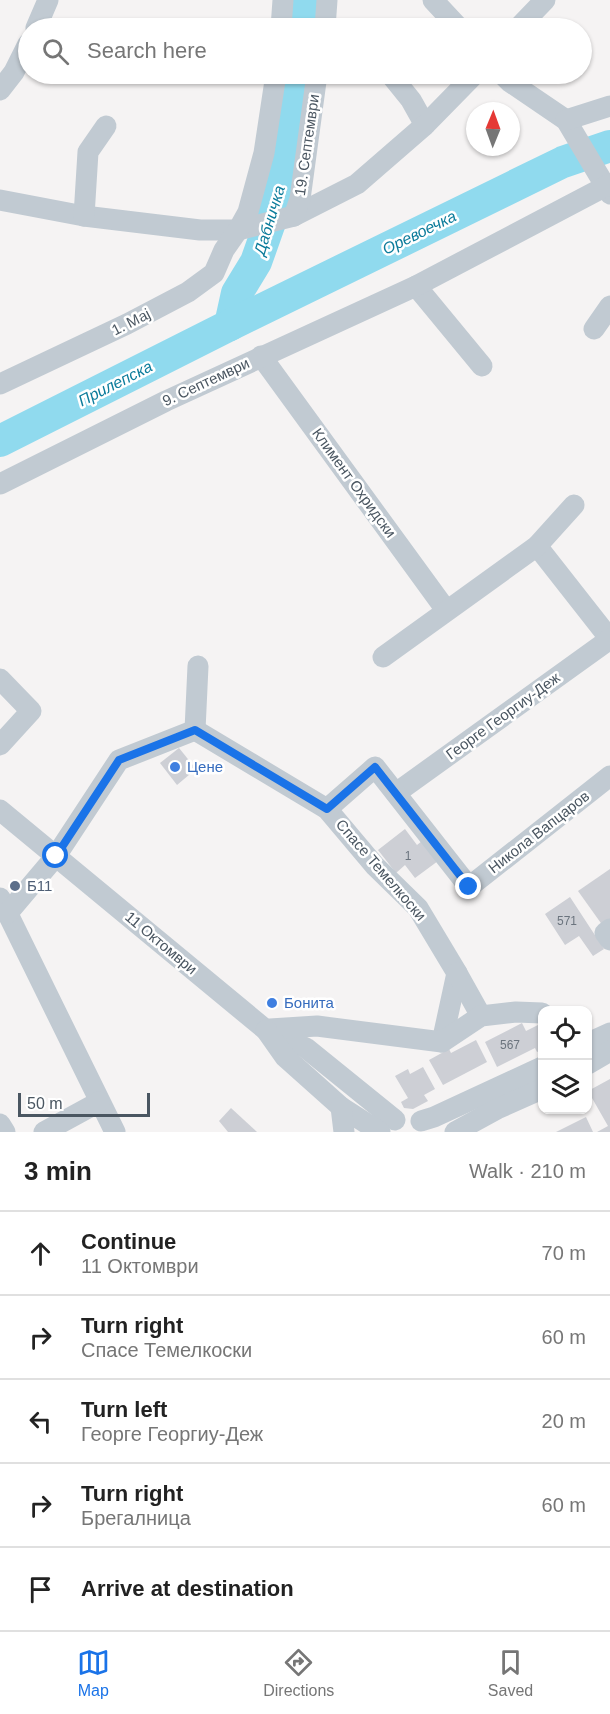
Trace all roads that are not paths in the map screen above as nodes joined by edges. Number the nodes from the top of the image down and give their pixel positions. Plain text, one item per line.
1 (283, 0) edge
2 (327, 0) edge
3 (433, 0) edge
4 (545, 0) edge
5 (44, 2) edge
6 (39, 18) edge
7 (282, 18) edge
8 (326, 18) edge
9 (450, 18) edge
10 (528, 18) edge
11 (18, 64) edge
12 (274, 84) edge
13 (316, 84) edge
14 (398, 84) edge
15 (465, 84) edge
16 (513, 84) edge
17 (0, 90) edge
18 (610, 106) edge
19 (566, 120) junction
20 (425, 125) junction
21 (106, 126) dead end
22 (608, 188) edge
23 (0, 200) edge
24 (84, 216) junction
25 (294, 216) junction
26 (238, 231) junction
27 (416, 286) junction
28 (610, 306) edge
29 (594, 329) dead end
30 (261, 356) junction
31 (482, 366) dead end
32 (0, 384) edge
33 (0, 484) edge
34 (574, 505) dead end
35 (537, 546) junction
36 (446, 610) junction
37 (610, 639) edge
38 (383, 657) dead end
39 (198, 666) dead end
40 (0, 679) edge
41 (195, 730) junction
42 (0, 745) edge
43 (610, 776) edge
44 (396, 793) junction
45 (327, 809) junction
46 (0, 810) edge
47 (56, 856) junction
48 (3, 906) edge
49 (610, 929) edge
50 (610, 940) edge
51 (457, 973) junction
52 (538, 1013) edge
53 (481, 1016) junction
54 (266, 1029) junction
55 (610, 1033) edge
56 (592, 1041) edge
57 (442, 1042) junction
58 (610, 1051) edge
59 (592, 1062) edge
60 (538, 1068) edge
61 (538, 1091) edge
62 (99, 1102) junction
63 (341, 1107) junction
64 (0, 1124) edge
65 (426, 1126) edge
66 (386, 1128) edge
67 (463, 1129) edge
68 (5, 1132) edge
69 (44, 1132) edge
70 (115, 1132) edge
71 (344, 1132) edge

1 - 7 street
2 - 8 street
3 - 9 street
4 - 10 street
5 - 6 street
11 - 17 street
12 - 26 street, 1. Мај
13 - 25 street, 19. Септември
14 - 20 street
15 - 20 street
16 - 19 street
18 - 19 street
19 - 22 street
20 - 25 street
21 - 24 street
22 - 27 street, 9. Септември
23 - 24 street
24 - 26 street
25 - 26 street
26 - 32 street, 1. Мај
27 - 30 street, 9. Септември
27 - 31 street
28 - 29 street
30 - 33 street, 9. Септември
30 - 36 street, Климент Охридски
34 - 35 street
35 - 36 street
35 - 37 street
36 - 38 street
37 - 44 street, Георге Георгиу-Деж
39 - 41 street
40 - 42 street
41 - 45 street, Спасе Темелкоски
41 - 47 street
43 - 44 street, Никола Вапцаров
44 - 45 street
45 - 51 street, Спасе Темелкоски
46 - 47 street, 11 Октомври
47 - 48 street
47 - 54 street, 11 Октомври
48 - 62 street
49 - 50 street
51 - 53 street
51 - 57 street
52 - 53 street
53 - 57 street
54 - 57 street
54 - 63 street, 11 Октомври
54 - 66 street, 11 Октомври
55 - 56 street
58 - 59 street
60 - 65 street
61 - 67 street
62 - 69 street
62 - 70 street
63 - 66 street, 11 Октомври
63 - 71 street
64 - 68 street
65 - 66 street

